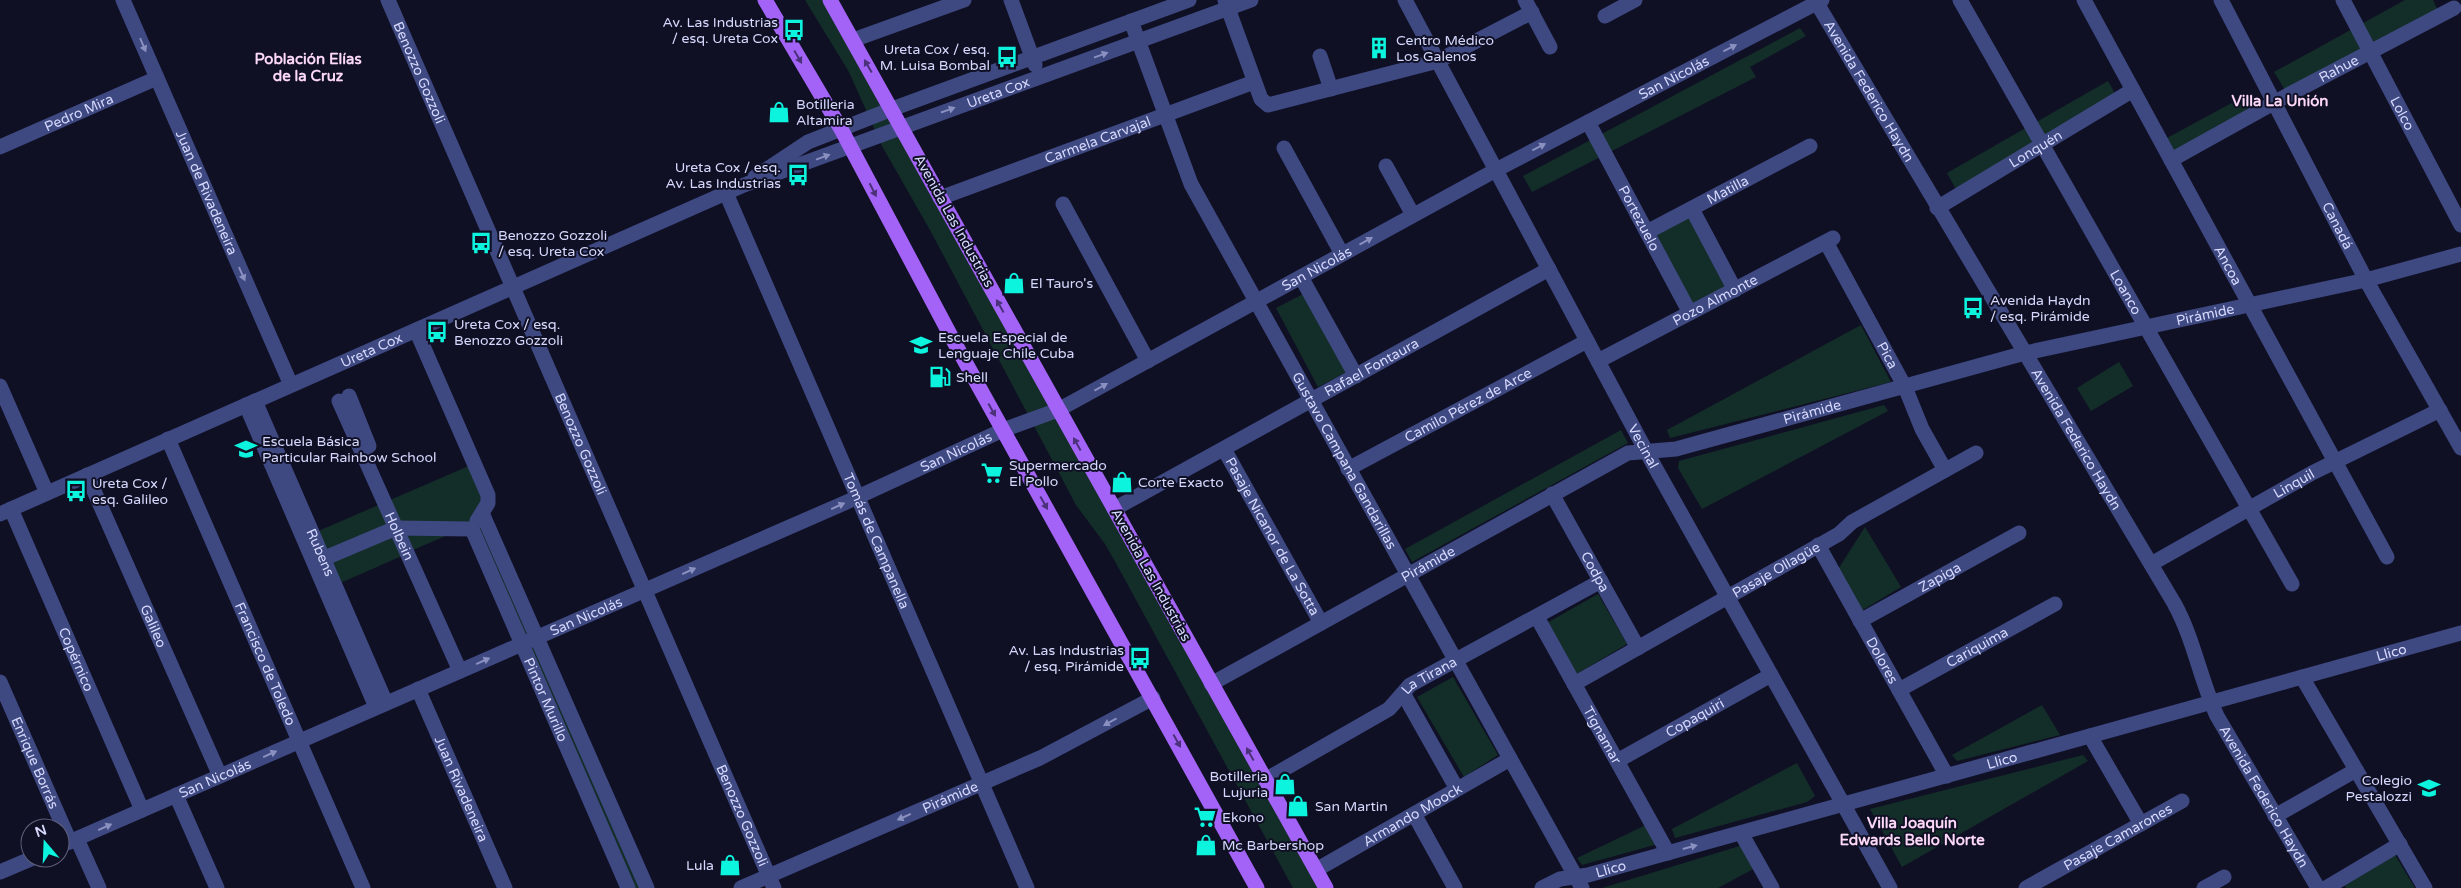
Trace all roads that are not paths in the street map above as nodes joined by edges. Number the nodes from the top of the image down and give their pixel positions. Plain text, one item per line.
1 (123, 0) edge
2 (388, 0) edge
3 (765, 0) edge
4 (830, 0) edge
5 (964, 0) edge
6 (1011, 0) edge
7 (1189, 0) edge
8 (1251, 0) edge
9 (1405, 0) edge
10 (1635, 0) edge
11 (1960, 0) edge
12 (2084, 0) edge
13 (2221, 0) edge
14 (2343, 0) edge
15 (1818, 1) edge
16 (1226, 4) edge
17 (1528, 6) edge
18 (2455, 9) edge
19 (1605, 16) dead end
20 (1131, 21) junction
21 (853, 40) junction
22 (1138, 42) junction
23 (1550, 47) dead end
24 (2370, 52) junction
25 (1320, 56) dead end
26 (1032, 57) junction
27 (1438, 61) junction
28 (157, 78) junction
29 (1040, 78) junction
30 (1254, 82) junction
31 (1331, 89) junction
32 (2133, 90) junction
33 (2274, 103) junction
34 (892, 109) junction
35 (1164, 115) junction
36 (1588, 122) junction
37 (902, 127) junction
38 (841, 129) junction
39 (2043, 145) junction
40 (1810, 146) dead end
41 (0, 147) edge
42 (850, 147) junction
43 (1284, 148) dead end
44 (2171, 160) junction
45 (1386, 166) dead end
46 (1496, 170) junction
47 (744, 185) junction
48 (726, 193) junction
49 (940, 198) junction
50 (1064, 204) dead end
51 (1692, 208) junction
52 (1937, 208) junction
53 (1414, 215) junction
54 (2460, 220) edge
55 (1647, 232) junction
56 (1830, 240) joint
57 (1342, 254) junction
58 (2461, 254) edge
59 (1549, 269) junction
60 (1301, 277) junction
61 (2366, 280) junction
62 (512, 288) junction
63 (1734, 290) junction
64 (1256, 301) junction
65 (2249, 305) junction
66 (1690, 313) junction
67 (2146, 327) junction
68 (416, 330) junction
69 (1587, 341) junction
70 (2025, 354) junction
71 (1148, 361) junction
72 (1598, 361) junction
73 (1356, 376) junction
74 (291, 385) junction
75 (0, 386) edge
76 (1905, 386) junction
77 (344, 398) dead end
78 (1310, 401) junction
79 (250, 403) junction
80 (1058, 410) junction
81 (2440, 410) junction
82 (1003, 430) junction
83 (168, 440) junction
84 (2459, 441) edge
85 (1224, 449) junction
86 (1646, 451) junction
87 (1976, 453) dead end
88 (2334, 461) junction
89 (1348, 469) junction
90 (1945, 470) junction
91 (88, 475) junction
92 (47, 493) junction
93 (1552, 494) junction
94 (858, 497) junction
95 (2249, 508) junction
96 (1114, 509) junction
97 (6, 512) edge
98 (482, 513) junction
99 (399, 528) junction
100 (472, 528) junction
101 (2019, 533) dead end
102 (1818, 545) junction
103 (2387, 557) dead end
104 (325, 558) junction
105 (2151, 564) junction
106 (1407, 575) junction
107 (1601, 581) junction
108 (2292, 584) dead end
109 (644, 590) junction
110 (1728, 597) junction
111 (2055, 604) dead end
112 (1537, 617) junction
113 (1860, 621) junction
114 (1321, 623) junction
115 (2461, 633) edge
116 (537, 637) junction
117 (523, 644) junction
118 (1638, 648) junction
119 (1455, 662) junction
120 (460, 671) junction
121 (1771, 675) junction
122 (2302, 677) junction
123 (0, 682) edge
124 (1211, 684) junction
125 (1574, 684) junction
126 (418, 689) junction
127 (1899, 690) junction
128 (1403, 693) junction
129 (1153, 698) junction
130 (2211, 702) junction
131 (0, 704) edge
132 (381, 705) junction
133 (2090, 736) junction
134 (300, 741) junction
135 (1510, 759) junction
136 (1617, 761) junction
137 (2356, 770) junction
138 (220, 776) junction
139 (1947, 776) junction
140 (1265, 780) junction
141 (981, 783) junction
142 (1457, 789) junction
143 (176, 795) junction
144 (2182, 801) dead end
145 (1844, 805) junction
146 (142, 810) junction
147 (1414, 814) junction
148 (2275, 816) junction
149 (50, 818) edge
150 (56, 818) edge
151 (2140, 824) junction
152 (1741, 833) junction
153 (70, 841) edge
154 (2400, 844) junction
155 (70, 848) edge
156 (1668, 853) junction
157 (20, 864) edge
158 (1316, 870) junction
159 (0, 872) edge
160 (2224, 877) dead end
161 (771, 882) edge
162 (1579, 882) edge
163 (99, 888) edge
164 (217, 888) edge
165 (363, 888) edge
166 (505, 888) edge
167 (628, 888) edge
168 (647, 888) edge
169 (741, 888) edge
170 (1027, 888) edge
171 (1258, 888) edge
172 (1326, 888) edge
173 (1455, 888) edge
174 (1542, 888) edge
175 (1772, 888) edge
176 (1890, 888) edge
177 (2026, 888) edge
178 (2204, 888) edge
179 (2318, 888) edge
180 (2326, 888) edge
181 (2425, 888) edge

1 -> 28 street, Juan de Rivadeneira
2 - 62 street, Benozzo Gozzoli
3 -> 38 main road
4 - 21 main road, Avenida Las Industrias
5 - 21 street
6 - 26 street
7 - 20 street, Ureta Cox
8 - 16 street, Ureta Cox
9 - 27 street, Vecinal
10 - 19 street
11 - 39 street, Loanco
12 - 32 street, Ancoa
13 - 33 street, Canadá
14 - 24 street, Lolco
36 -> 15 street, San Nicolás
15 - 52 street, Avenida Federico Haydn
16 - 22 street, Ureta Cox
16 - 30 street
17 - 23 street
17 - 27 street
18 - 24 street, Rahue
20 - 22 street, Gustavo Campana Gandarillas
20 - 26 street, Ureta Cox
34 -> 21 main road, Avenida Las Industrias
29 -> 22 street, Ureta Cox
22 - 35 street, Gustavo Campana Gandarillas
24 - 33 street, Rahue
24 - 54 street, Lolco
25 - 31 street
26 - 29 street
26 - 34 street, Ureta Cox
27 - 31 street
27 - 46 street, Vecinal
28 - 41 street, Pedro Mira
28 -> 74 street, Juan de Rivadeneira
37 -> 29 street, Ureta Cox
30 - 31 street
30 - 35 street, Carmela Carvajal
32 - 39 street, Lonquén
32 - 44 street, Ancoa
33 - 44 street, Rahue
33 - 61 street, Canadá
34 - 37 main road, Avenida Las Industrias
34 - 38 street, Ureta Cox
35 - 49 street, Carmela Carvajal
35 - 64 street, Gustavo Campana Gandarillas
46 -> 36 street, San Nicolás
36 - 55 street, Portezuelo
37 - 42 street, Ureta Cox
37 - 49 main road, Avenida Las Industrias
38 - 42 main road
38 - 47 street, Ureta Cox
39 - 52 street, Lonquén
39 - 67 street, Loanco
40 - 51 street, Matilla
47 -> 42 street, Ureta Cox
42 -> 82 main road
43 - 57 street
44 - 65 street, Ancoa
45 - 53 street
46 - 53 street, San Nicolás
46 - 59 street, Vecinal
47 - 48 street, Ureta Cox
48 - 62 street, Ureta Cox
48 - 94 street, Tomás de Campanella
80 -> 49 main road, Avenida Las Industrias
50 - 71 street
51 - 55 street, Matilla
51 - 63 street
52 - 70 street, Avenida Federico Haydn
57 -> 53 street, San Nicolás
55 - 66 street, Portezuelo
56 - 63 street, Pozo Almonte
56 - 76 street, Pica
57 - 60 street, San Nicolás
58 - 61 street, Pirámide
59 - 69 street, Vecinal
59 - 73 street, Rafael Fontaura
60 - 64 street, San Nicolás
60 - 73 street
61 - 65 street, Pirámide
61 - 81 street, Canadá
62 - 68 street, Ureta Cox
62 - 109 street, Benozzo Gozzoli
63 - 66 street, Pozo Almonte
64 - 71 street, San Nicolás
64 - 78 street, Gustavo Campana Gandarillas
65 - 67 street, Pirámide
65 - 88 street, Ancoa
66 - 72 street, Pozo Almonte
67 - 70 street, Pirámide
67 - 95 street, Loanco
68 - 74 street, Ureta Cox
68 - 98 street
69 - 72 street, Vecinal
69 - 89 street, Camilo Pérez de Arce
70 - 76 street, Pirámide
70 - 105 street, Avenida Federico Haydn
80 -> 71 street, San Nicolás
72 - 86 street, Vecinal
73 - 78 street, Rafael Fontaura
74 - 79 street, Ureta Cox
75 - 92 street
76 - 86 street, Pirámide
76 - 90 street, Pica
77 - 99 street, Holbein
78 - 85 street, Rafael Fontaura
78 - 89 street, Gustavo Campana Gandarillas
79 - 83 street, Ureta Cox
79 - 104 street, Rubens
79 - 132 street, Rubens
80 - 82 street, San Nicolás
96 -> 80 main road, Avenida Las Industrias
81 - 84 street, Canadá
81 - 88 street, Linquil
82 - 94 street, San Nicolás
82 -> 129 main road
83 - 91 street, Ureta Cox
83 - 134 street, Francisco de Toledo
85 - 96 street, Rafael Fontaura
85 - 114 street, Pasaje Nicanor de La Sotta
86 - 93 street, Pirámide
86 - 110 street, Vecinal
87 - 90 street, Pasaje Ollagüe
88 - 95 street, Linquil
88 - 103 street, Ancoa
89 - 106 street, Gustavo Campana Gandarillas
90 - 102 street, Pasaje Ollagüe
91 - 92 street, Ureta Cox
91 - 138 street, Galileo
92 - 97 street, Ureta Cox
93 - 106 street, Pirámide
93 - 107 street, Codpa
109 -> 94 street, San Nicolás
94 - 141 street, Tomás de Campanella
95 - 105 street, Linquil
95 - 108 street, Loanco
96 - 124 main road, Avenida Las Industrias
97 - 146 street, Copérnico
98 - 100 street
98 - 116 street, Pintor Murillo
99 - 100 street
99 - 104 street
99 - 120 street, Holbein
100 - 117 street, Pintor Murillo
101 - 113 street, Zapiga
102 - 110 street, Pasaje Ollagüe
102 - 113 street, Dolores
104 - 132 street, Rubens
105 - 130 street, Avenida Federico Haydn
106 - 114 street, Pirámide
106 - 119 street, Gustavo Campana Gandarillas
107 - 112 street, La Tirana
107 - 118 street, Codpa
109 - 116 street, San Nicolás
109 - 161 street, Benozzo Gozzoli
110 - 118 street, Pasaje Ollagüe
110 - 121 street, Vecinal
111 - 127 street, Cariquima
112 - 119 street, La Tirana
112 - 125 street, Tignamar
113 - 127 street, Dolores
114 - 124 street, Pirámide
115 - 122 street, Llico
116 - 117 street, San Nicolás
116 - 168 street, Pintor Murillo
120 -> 117 street, San Nicolás
117 - 167 street, Pintor Murillo
118 - 125 street, Pasaje Ollagüe
119 - 128 street, La Tirana
119 - 135 street, Gustavo Campana Gandarillas
120 - 126 street, San Nicolás
121 - 136 street, Copaquiri
121 - 145 street, Vecinal
122 - 130 street, Llico
122 - 137 street
123 - 150 street, Enrique Borrás
140 -> 124 main road, Avenida Las Industrias
125 - 136 street, Tignamar
126 - 132 street, San Nicolás
126 - 166 street, Juan Rivadeneira
127 - 139 street, Dolores
128 - 140 street, La Tirana
128 - 142 street
129 -> 141 street, Pirámide
129 -> 171 main road
130 - 133 street, Llico
130 - 148 street, Avenida Federico Haydn
131 - 149 street, Enrique Borrás
132 - 134 street, San Nicolás
133 - 139 street, Llico
133 - 151 street
138 -> 134 street, San Nicolás
134 - 165 street, Francisco de Toledo
135 - 142 street, Armando Moock
135 - 162 street, Gustavo Campana Gandarillas
136 - 156 street, Tignamar
137 - 148 street
137 - 154 street
138 - 143 street, San Nicolás
139 - 145 street, Llico
140 - 158 main road, Avenida Las Industrias
141 -> 161 street, Pirámide
141 - 170 street, Tomás de Campanella
142 - 147 street, Armando Moock
143 - 146 street, San Nicolás
143 - 164 street
144 - 151 street, Pasaje Camarones
145 - 152 street, Llico
145 - 176 street, Vecinal
153 -> 146 street, San Nicolás
147 - 158 street, Armando Moock
147 - 173 street
148 - 179 street, Avenida Federico Haydn
151 - 177 street, Pasaje Camarones
156 -> 152 street, Llico
152 - 175 street
154 - 180 street
154 - 181 street
155 - 163 street, Enrique Borrás
156 - 162 street, Llico
157 - 159 street
158 - 172 main road, Avenida Las Industrias
160 - 178 street
161 - 169 street, Pirámide
162 - 174 street, Llico

